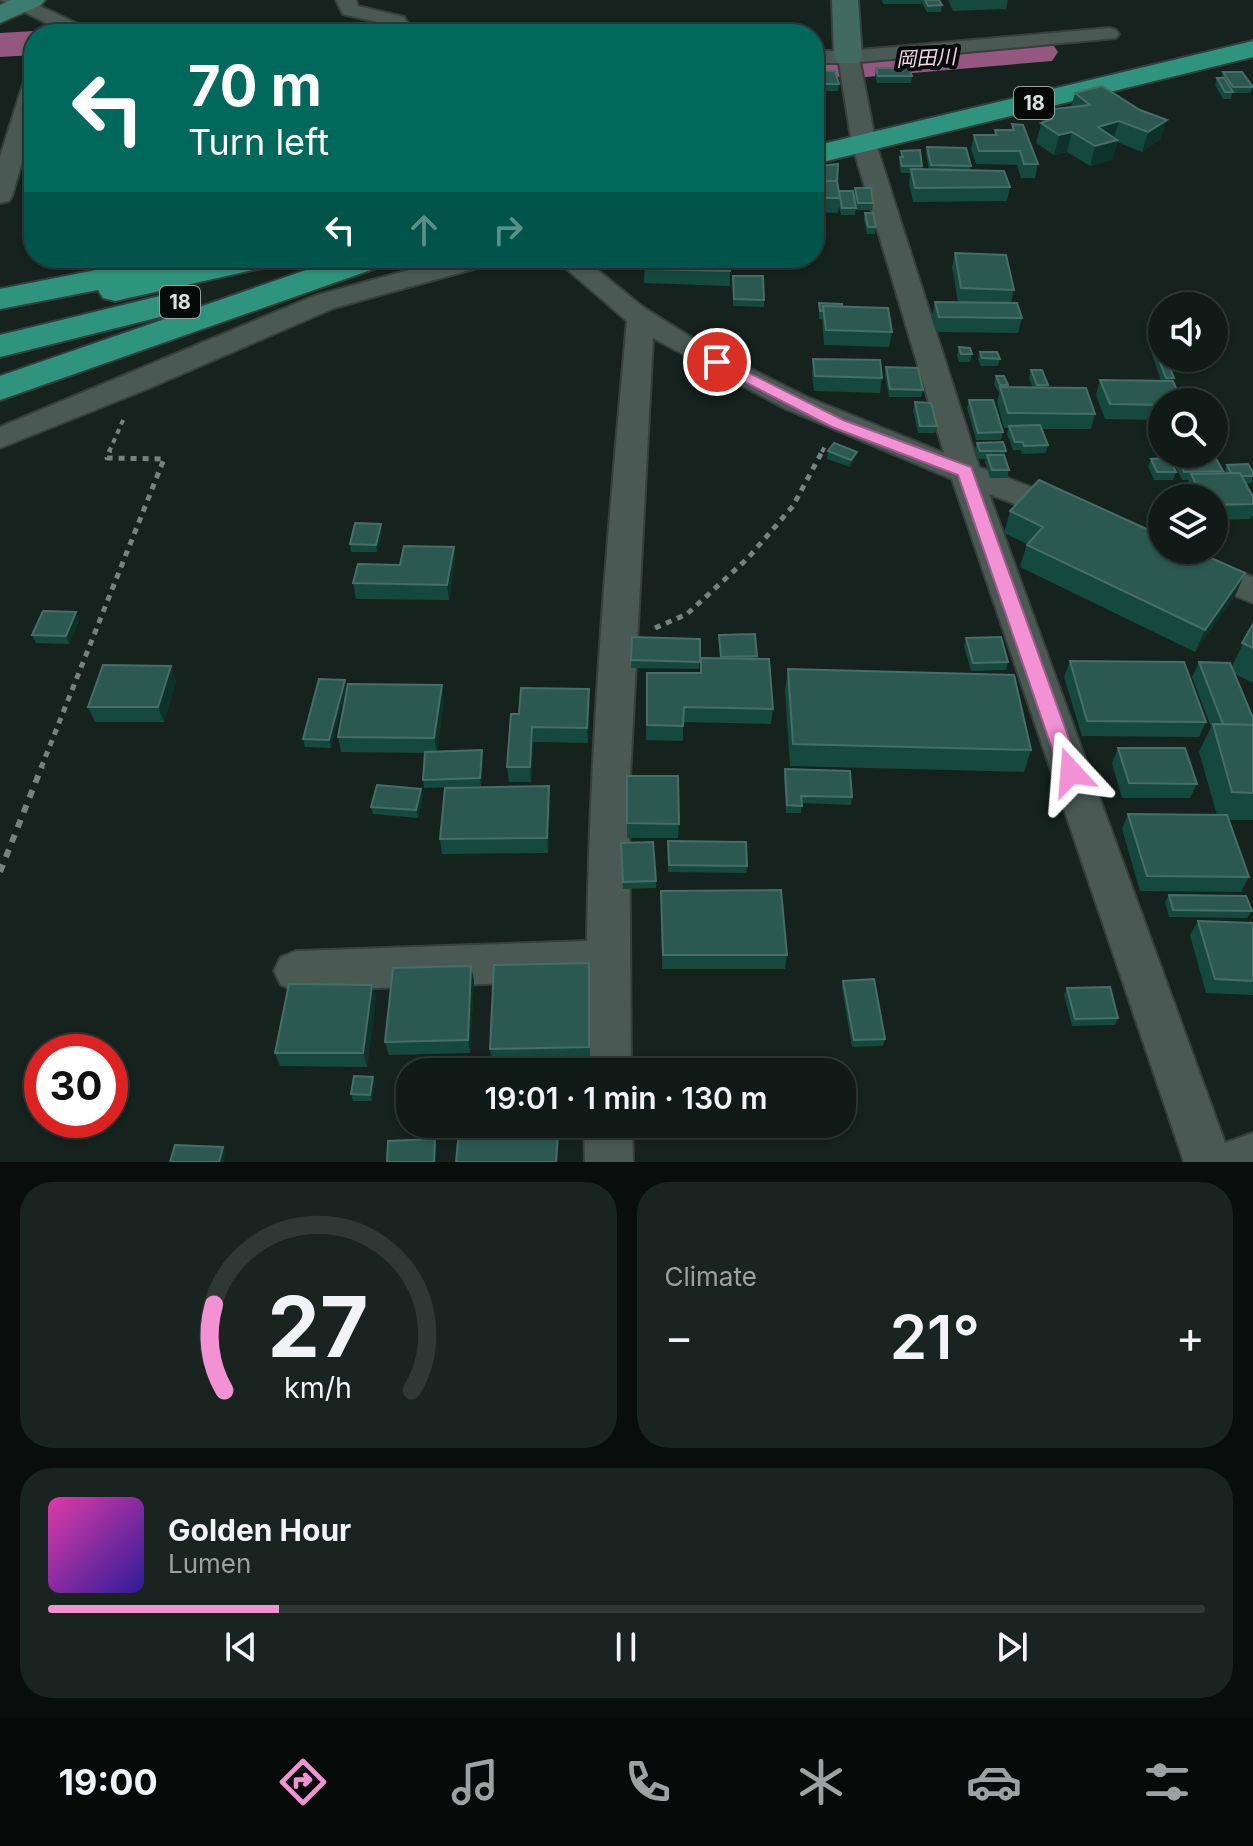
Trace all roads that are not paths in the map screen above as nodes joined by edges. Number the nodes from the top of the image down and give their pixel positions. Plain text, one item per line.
1 (346, 0) edge
2 (845, 0) edge
3 (16, 5) edge
4 (61, 24) edge
5 (399, 24) edge
6 (1253, 26) edge
7 (1109, 34) dead end
8 (1253, 49) edge
9 (824, 60) edge
10 (849, 66) junction
11 (824, 70) edge
12 (24, 117) edge
13 (829, 124) dead end
14 (861, 130) junction
15 (824, 150) edge
16 (0, 196) edge
17 (160, 268) edge
18 (218, 268) edge
19 (319, 268) edge
20 (345, 268) edge
21 (446, 268) edge
22 (579, 268) edge
23 (0, 299) edge
24 (0, 317) edge
25 (641, 318) junction
26 (0, 346) edge
27 (0, 389) edge
28 (0, 438) edge
29 (965, 471) junction
30 (1095, 525) edge
31 (1188, 564) edge
32 (1253, 591) edge
33 (607, 960) junction
34 (296, 971) dead end
35 (608, 1058) edge
36 (608, 1138) edge
37 (1253, 1157) edge
38 (609, 1162) edge
39 (1208, 1162) edge
40 (1239, 1162) edge

1 - 5 street
2 - 10 street
3 - 4 street
6 - 14 highway, 18
7 - 10 street
8 - 14 highway, 18
9 - 10 street
10 - 11 street
10 - 14 street
12 - 16 street
13 - 14 highway, 18
14 - 15 highway, 18
14 - 29 street
17 - 23 highway
18 - 24 highway, 18
19 - 26 highway, 18
20 - 27 highway
21 - 28 street
22 - 25 street
25 - 29 street
25 - 33 street
29 - 30 street
29 - 39 street
31 - 32 street
33 - 34 street
33 - 35 street
36 - 38 street
37 - 40 street

